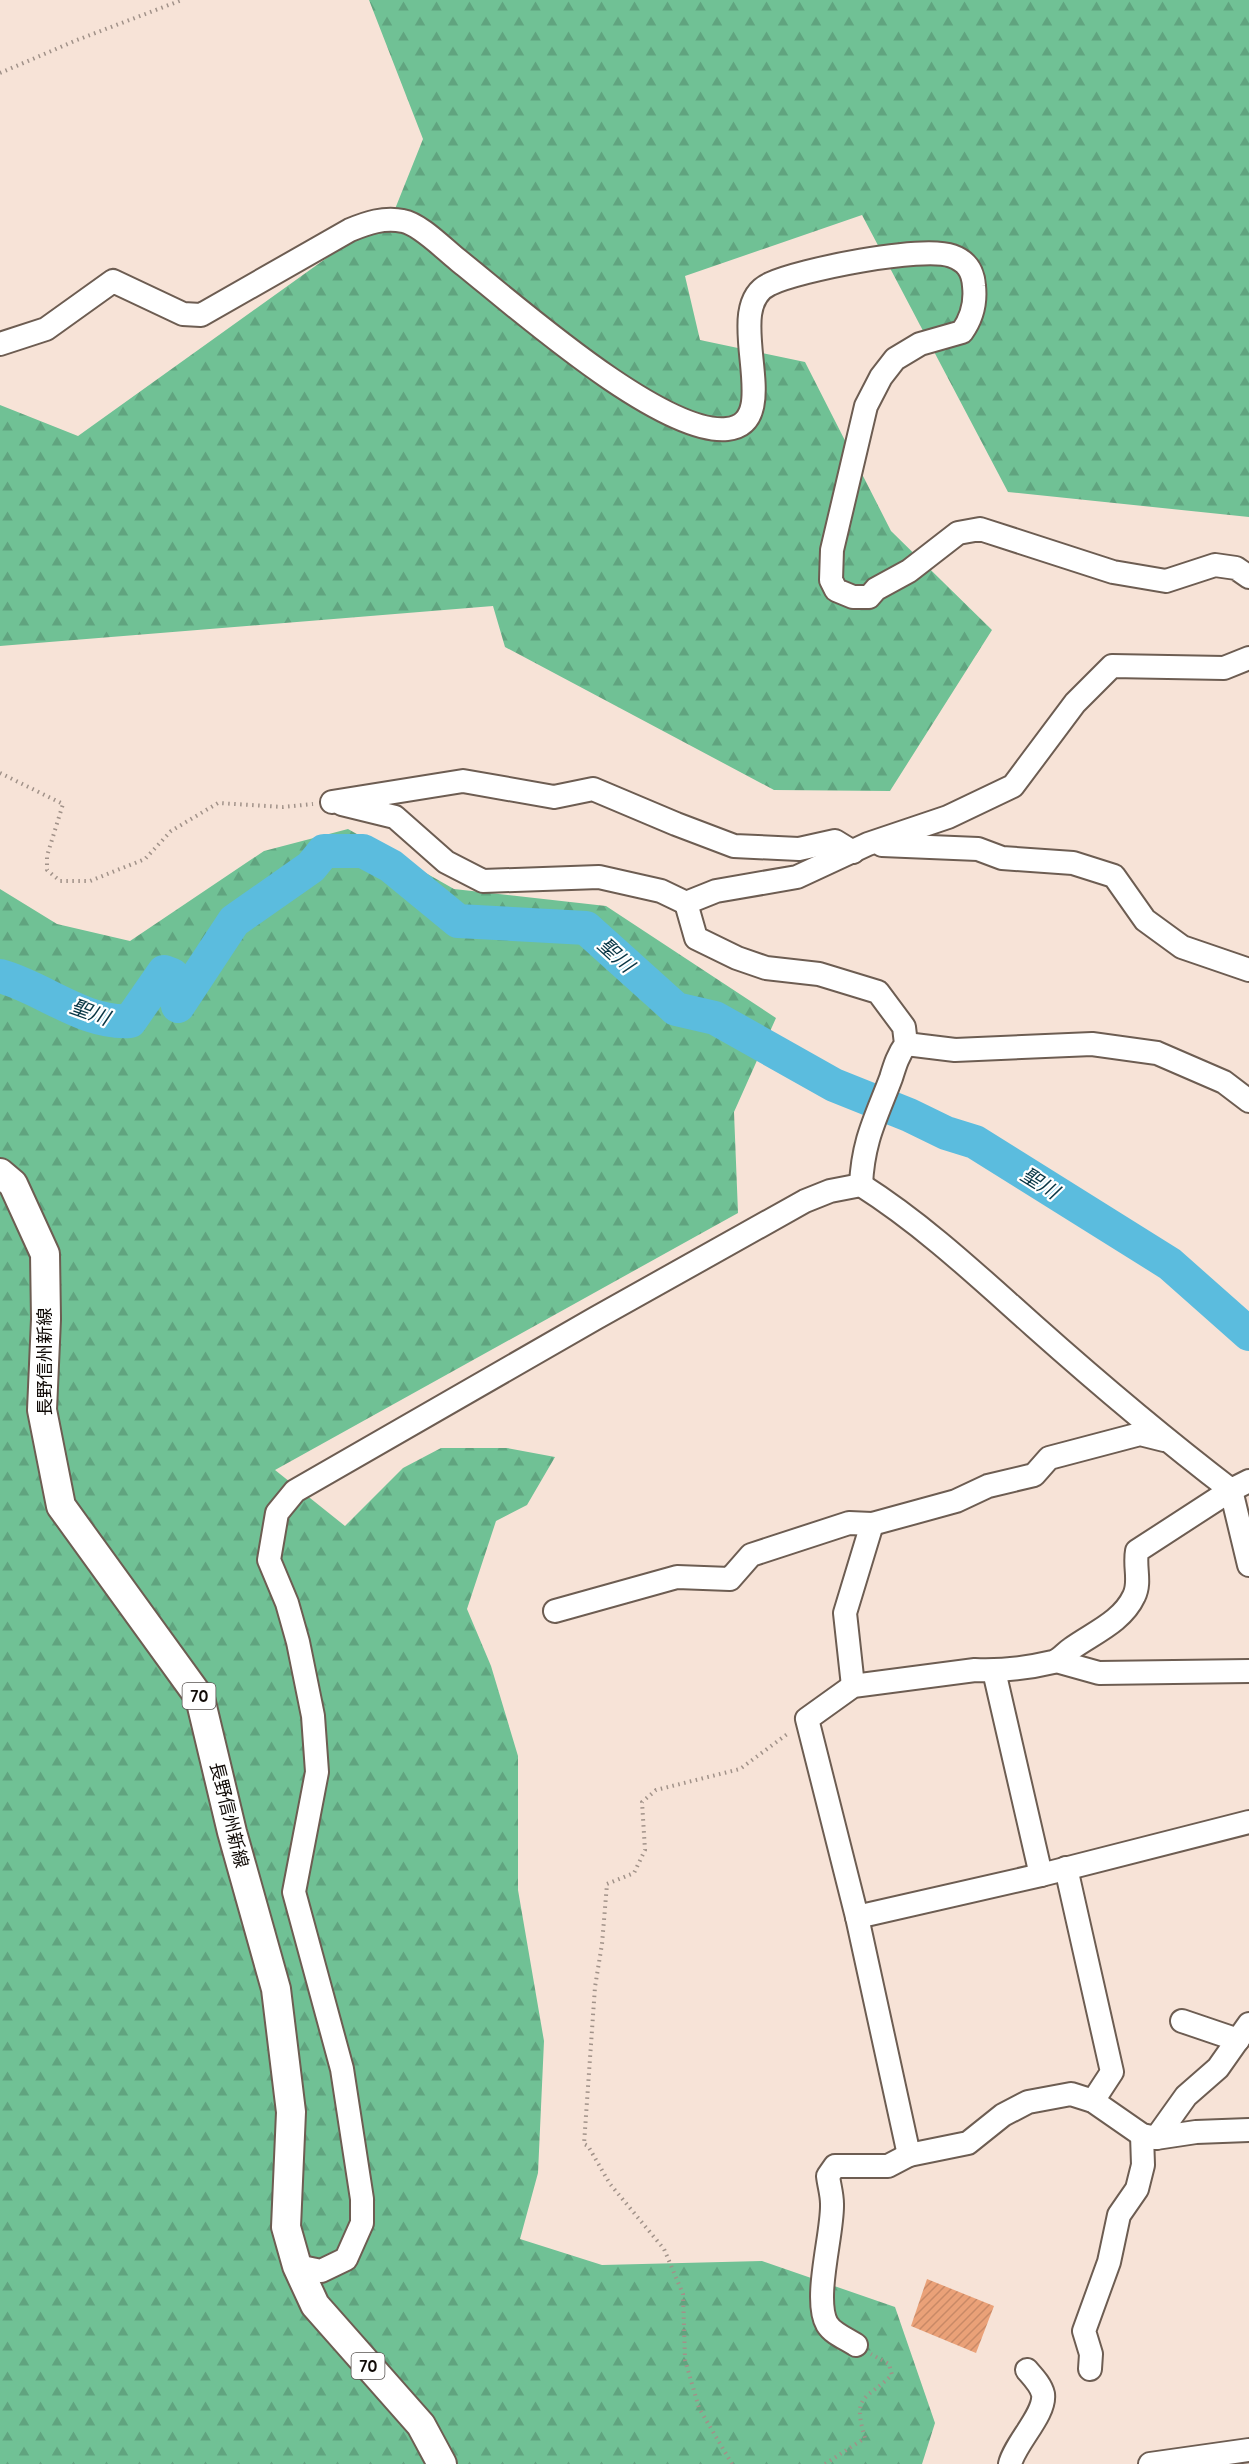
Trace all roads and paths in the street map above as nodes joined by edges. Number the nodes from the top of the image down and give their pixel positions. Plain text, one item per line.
1 (182, 0) edge
2 (0, 73) edge
3 (0, 344) edge
4 (1249, 577) edge
5 (1249, 658) edge
6 (0, 773) edge
7 (332, 802) junction
8 (860, 848) junction
9 (686, 903) junction
10 (1249, 970) edge
11 (906, 1044) junction
12 (1249, 1101) edge
13 (0, 1173) edge
14 (861, 1185) junction
15 (1165, 1440) junction
16 (1240, 1485) edge
17 (872, 1524) junction
18 (1249, 1565) edge
19 (555, 1611) dead end
20 (1056, 1661) junction
21 (994, 1671) junction
22 (1249, 1671) edge
23 (853, 1686) junction
24 (807, 1719) junction
25 (1249, 1822) edge
26 (1066, 1868) junction
27 (1041, 1875) junction
28 (857, 1917) junction
29 (1182, 2021) dead end
30 (1244, 2032) edge
31 (1093, 2101) junction
32 (1249, 2130) edge
33 (1149, 2136) junction
34 (909, 2155) junction
35 (297, 2266) junction
36 (856, 2345) joint
37 (1090, 2369) dead end
38 (1027, 2370) dead end
39 (1249, 2450) edge
40 (441, 2464) edge
41 (732, 2464) edge
42 (825, 2464) edge
43 (1010, 2464) edge
44 (1150, 2464) edge

1 - 2 path
3 - 4 street
5 - 8 street
6 - 7 path
7 - 8 street
7 - 9 street
8 - 9 street
8 - 10 street
9 - 11 street
11 - 12 street
11 - 14 street
13 - 35 main road, 長野信州新線 / 70
14 - 15 street
14 - 35 street
15 - 16 street
15 - 17 street
16 - 18 street
16 - 20 street
17 - 19 street
17 - 23 street
20 - 21 street
20 - 22 street
21 - 23 street
21 - 27 street
23 - 24 street
24 - 28 street
24 - 41 path
25 - 26 street
26 - 27 street
26 - 31 street
27 - 28 street
28 - 34 street
29 - 30 street
30 - 33 street
31 - 33 street
31 - 34 street
32 - 33 street
33 - 37 street
34 - 36 street
35 - 40 main road, 長野信州新線 / 70
36 - 42 path
38 - 43 street
39 - 44 street

